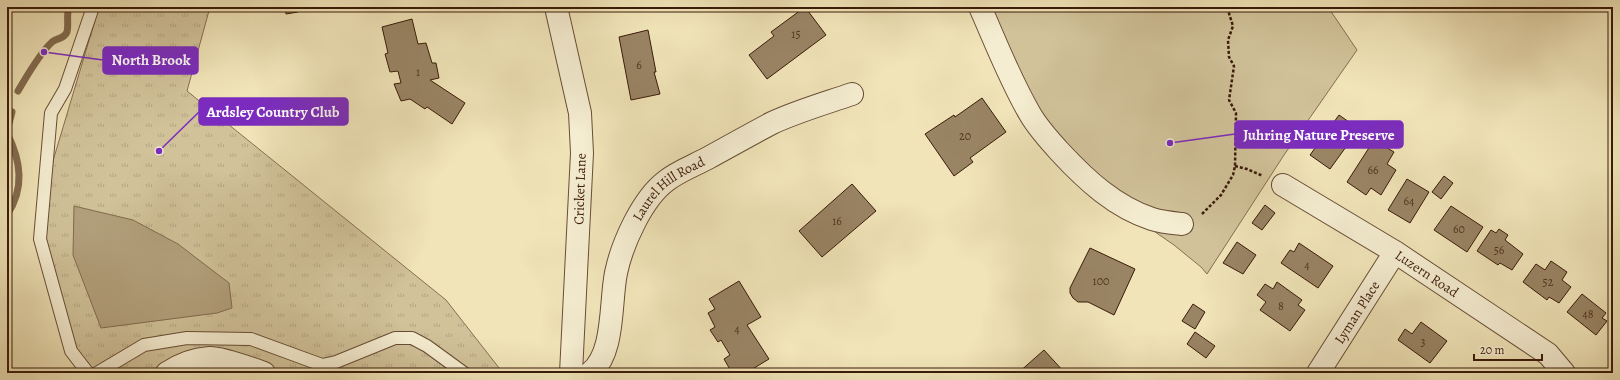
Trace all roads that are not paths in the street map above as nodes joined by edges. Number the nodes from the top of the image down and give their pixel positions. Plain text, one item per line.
1 (93, 7) edge
2 (556, 7) edge
3 (980, 7) edge
4 (852, 94) dead end
5 (1283, 185) road end
6 (1182, 224) road end
7 (1395, 252) junction
8 (88, 373) edge
9 (97, 373) edge
10 (168, 373) edge
11 (264, 373) edge
12 (464, 373) edge
13 (571, 373) edge
14 (590, 373) edge
15 (1318, 373) edge
16 (1564, 373) edge

1 - 8 lane
2 - 13 street, Cricket Lane
3 - 6 street
4 - 14 street, Laurel Hill Road
5 - 7 street, Luzern Road
7 - 15 street, Lyman Place
7 - 16 street, Luzern Road
9 - 12 lane
10 - 11 street

